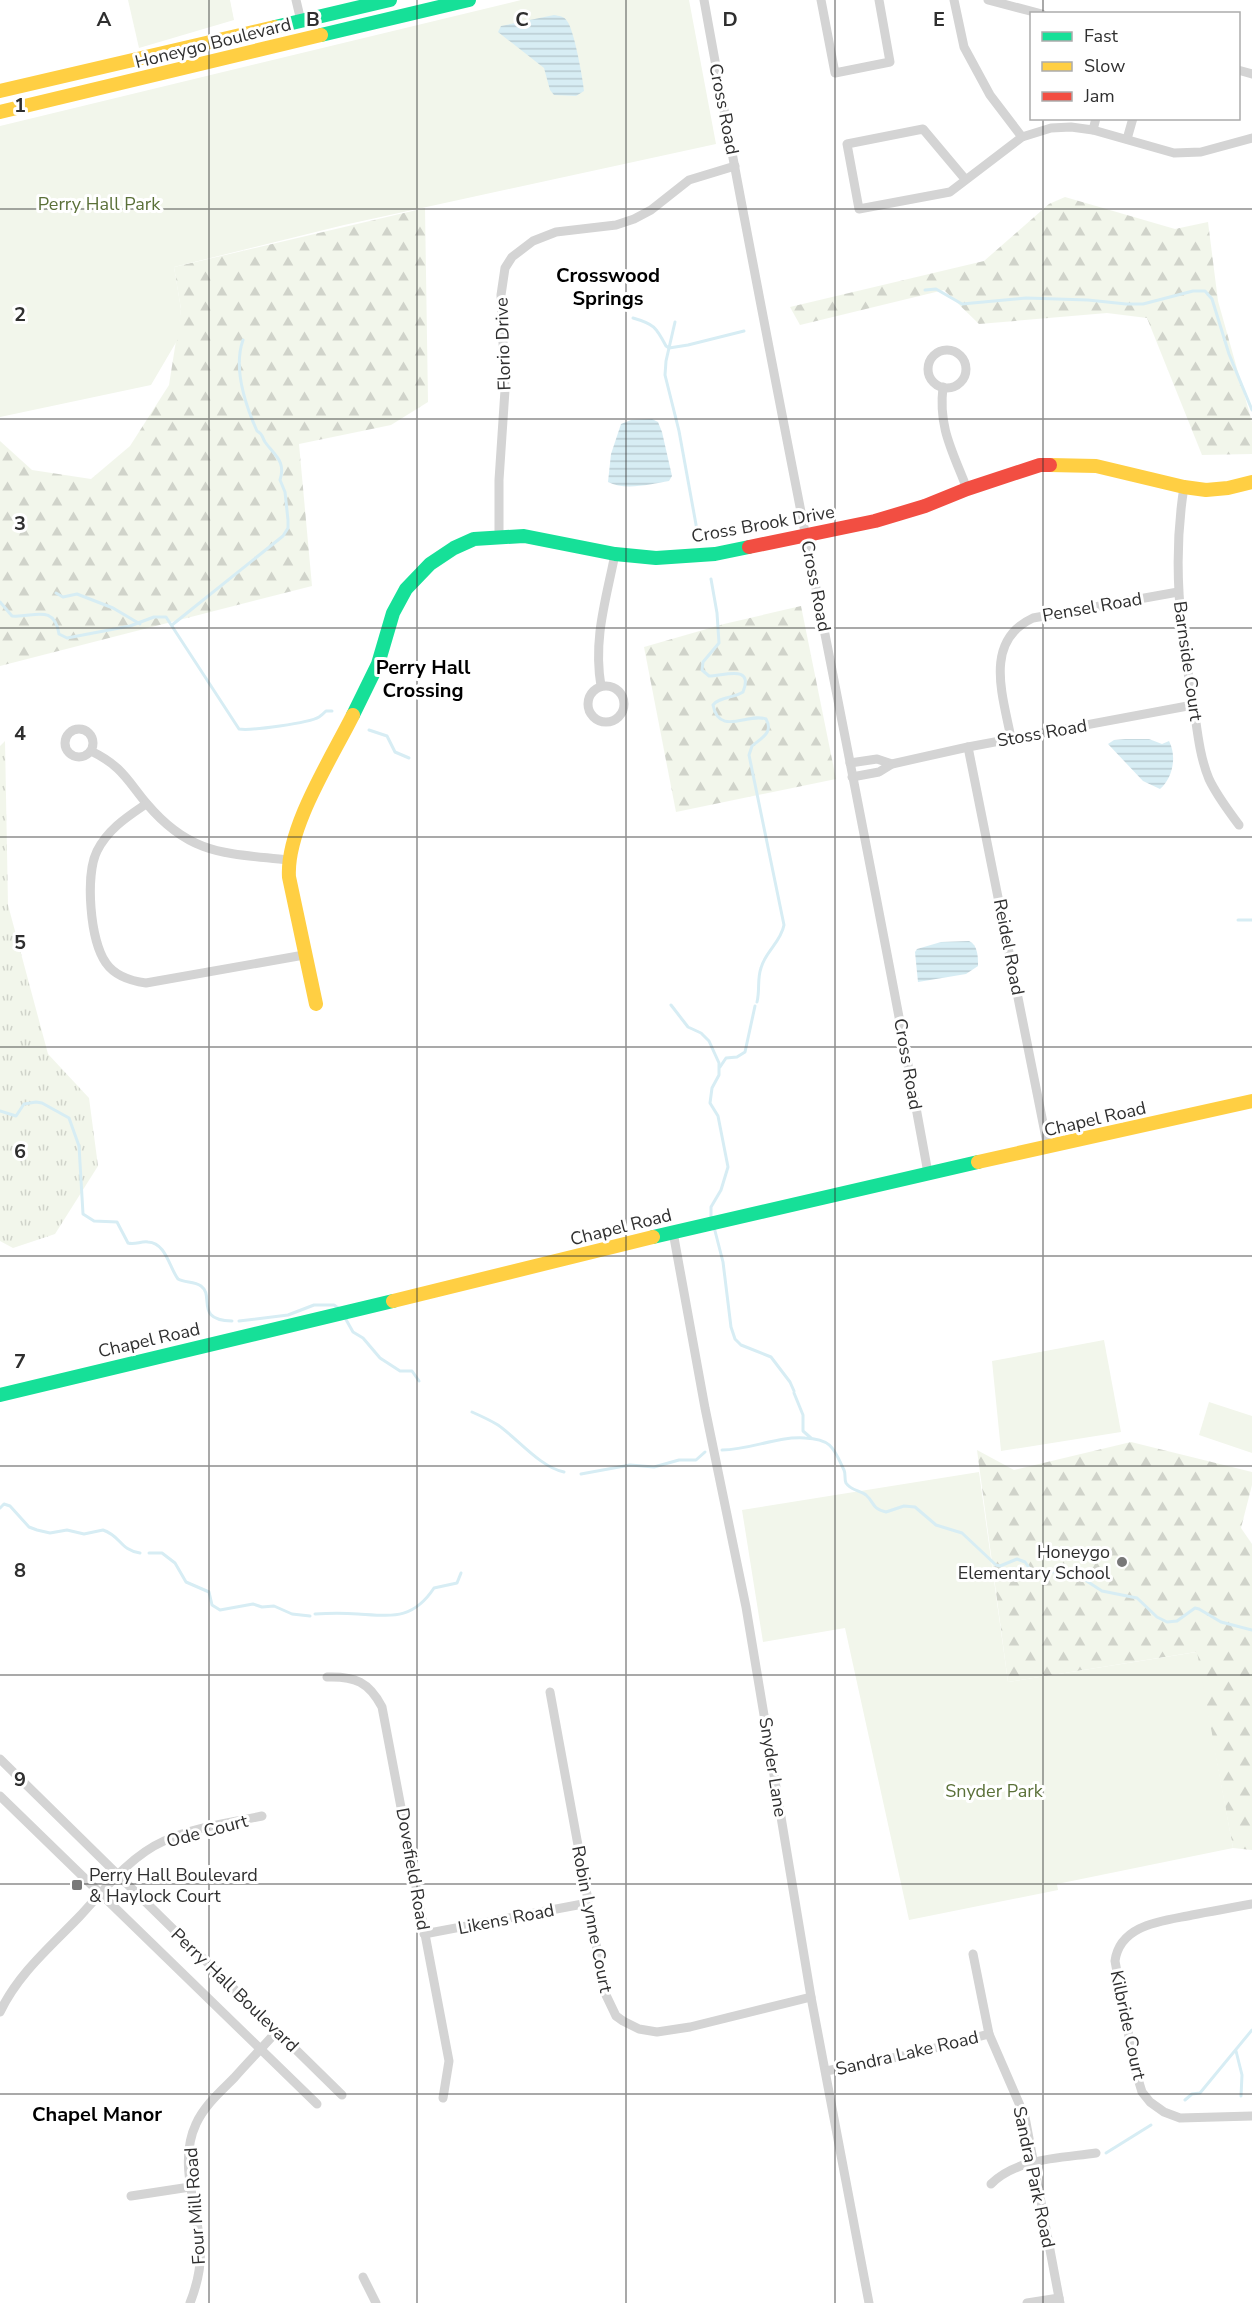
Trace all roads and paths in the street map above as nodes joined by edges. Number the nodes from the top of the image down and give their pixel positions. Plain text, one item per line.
1 (296, 0) edge
2 (390, 0) edge
3 (469, 0) edge
4 (704, 0) edge
5 (821, 0) edge
6 (879, 0) edge
7 (954, 0) edge
8 (988, 0) edge
9 (1034, 12) edge
10 (301, 21) junction
11 (0, 91) edge
12 (0, 112) edge
13 (1096, 120) edge
14 (1132, 120) edge
15 (1093, 130) junction
16 (1022, 136) junction
17 (1252, 138) edge
18 (1127, 139) junction
19 (735, 166) junction
20 (965, 179) junction
21 (943, 387) junction
22 (1252, 482) edge
23 (1184, 487) junction
24 (967, 489) junction
25 (806, 534) junction
26 (499, 536) junction
27 (615, 554) junction
28 (1178, 592) junction
29 (601, 686) junction
30 (1193, 705) junction
31 (1011, 738) junction
32 (969, 747) junction
33 (92, 751) dead end
34 (850, 763) junction
35 (892, 764) junction
36 (852, 777) junction
37 (147, 804) junction
38 (1239, 825) dead end
39 (288, 860) junction
40 (304, 955) junction
41 (316, 1004) dead end
42 (1252, 1101) edge
43 (1048, 1148) junction
44 (928, 1173) junction
45 (672, 1232) junction
46 (0, 1395) edge
47 (327, 1677) dead end
48 (550, 1692) dead end
49 (0, 1759) edge
50 (0, 1796) edge
51 (262, 1816) dead end
52 (119, 1876) junction
53 (99, 1894) junction
54 (588, 1904) junction
55 (1252, 1904) edge
56 (424, 1934) junction
57 (974, 1954) dead end
58 (811, 1997) junction
59 (0, 2012) edge
60 (277, 2031) junction
61 (989, 2034) junction
62 (261, 2049) junction
63 (826, 2071) junction
64 (342, 2095) dead end
65 (443, 2098) dead end
66 (317, 2104) dead end
67 (1252, 2116) edge
68 (1252, 2127) edge
69 (1096, 2153) dead end
70 (1035, 2163) junction
71 (991, 2184) dead end
72 (190, 2187) junction
73 (131, 2196) dead end
74 (363, 2277) dead end
75 (1059, 2301) edge
76 (190, 2303) edge
77 (376, 2303) edge
78 (869, 2303) edge
79 (1027, 2303) edge

1 - 10 street
2 - 10 street, Honeygo Boulevard
3 - 12 street, Honeygo Boulevard
4 - 19 street, Cross Road
5 - 6 street
7 - 16 street
8 - 9 street
10 - 11 street, Honeygo Boulevard
13 - 15 street
14 - 18 street
15 - 16 street
15 - 18 street
16 - 20 street
17 - 18 street
19 - 25 street, Cross Road
19 - 26 street, Florio Drive
20 - 20 street
21 - 21 street
21 - 24 street
22 - 23 street, Cross Brook Drive
23 - 24 street, Cross Brook Drive
23 - 28 street, Barnside Court
24 - 25 street, Cross Brook Drive
25 - 27 street, Cross Brook Drive
25 - 34 street, Cross Road
26 - 27 street, Cross Brook Drive
26 - 39 street, Cross Brook Drive
27 - 29 street
28 - 30 street, Barnside Court
28 - 31 street, Pensel Road
29 - 29 street
30 - 31 street, Stoss Road
30 - 38 street, Barnside Court
31 - 32 street, Stoss Road
32 - 35 street, Stoss Road
32 - 43 street, Reidel Road
33 - 37 street
34 - 35 street, Stoss Road
34 - 36 street, Cross Road
35 - 36 street, Stoss Road
36 - 44 street, Cross Road
37 - 39 street
37 - 40 street
39 - 40 street, Cross Brook Drive
40 - 41 street, Cross Brook Drive
42 - 43 street, Chapel Road
43 - 44 street, Chapel Road
44 - 45 street, Chapel Road
45 - 46 street, Chapel Road
45 - 58 street, Snyder Lane
47 - 56 street, Dovefield Road
48 - 54 street, Robin Lynne Court
49 - 52 street, Perry Hall Boulevard
50 - 53 street, Perry Hall Boulevard
51 - 52 street, Ode Court
52 - 53 street, Ode Court
52 - 60 street, Perry Hall Boulevard
53 - 59 street, Ode Court
53 - 62 street, Perry Hall Boulevard
54 - 56 street, Likens Road
54 - 58 street, Robin Lynne Court
55 - 67 street, Kilbride Court
56 - 65 street, Dovefield Road
57 - 61 street, Sandra Park Road
58 - 63 street, Snyder Lane
60 - 62 street, Four Mill Road
60 - 64 street, Perry Hall Boulevard
61 - 63 street, Sandra Lake Road
61 - 70 street, Sandra Park Road
62 - 66 street, Perry Hall Boulevard
62 - 72 street, Four Mill Road
63 - 78 street, Snyder Lane
67 - 68 street
69 - 70 street
70 - 71 street
70 - 75 street, Sandra Park Road
72 - 73 street
72 - 76 street, Four Mill Road
74 - 77 street
75 - 79 street, Sandra Park Road

